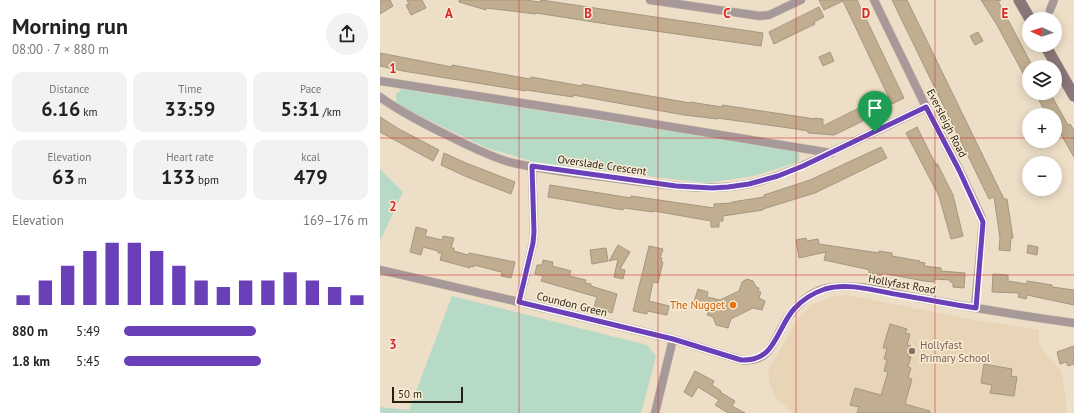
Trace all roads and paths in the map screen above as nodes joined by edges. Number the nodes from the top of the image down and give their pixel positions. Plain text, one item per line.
1 (650, 0) edge
2 (801, 0) edge
3 (874, 0) edge
4 (1019, 0) edge
5 (1054, 0) edge
6 (1050, 10) dead end
7 (1026, 12) edge
8 (1049, 52) edge
9 (380, 82) edge
10 (1074, 96) edge
11 (380, 97) edge
12 (926, 107) junction
13 (831, 153) junction
14 (532, 166) junction
15 (380, 270) edge
16 (519, 302) junction
17 (976, 308) junction
18 (1074, 323) edge
19 (673, 339) junction
20 (758, 358) joint
21 (655, 413) edge

1 - 2 street
3 - 12 street, Eversleigh Road
4 - 7 street
5 - 6 street
8 - 10 street
9 - 13 street
11 - 14 street, Overslade Crescent
12 - 13 street, Overslade Crescent
12 - 17 street, Eversleigh Road
13 - 14 street, Overslade Crescent
14 - 16 street
15 - 16 street, Coundon Green
16 - 19 street, Coundon Green
17 - 18 street, Hollyfast Road
17 - 20 street, Hollyfast Road
19 - 20 street, Coundon Green
19 - 21 street

